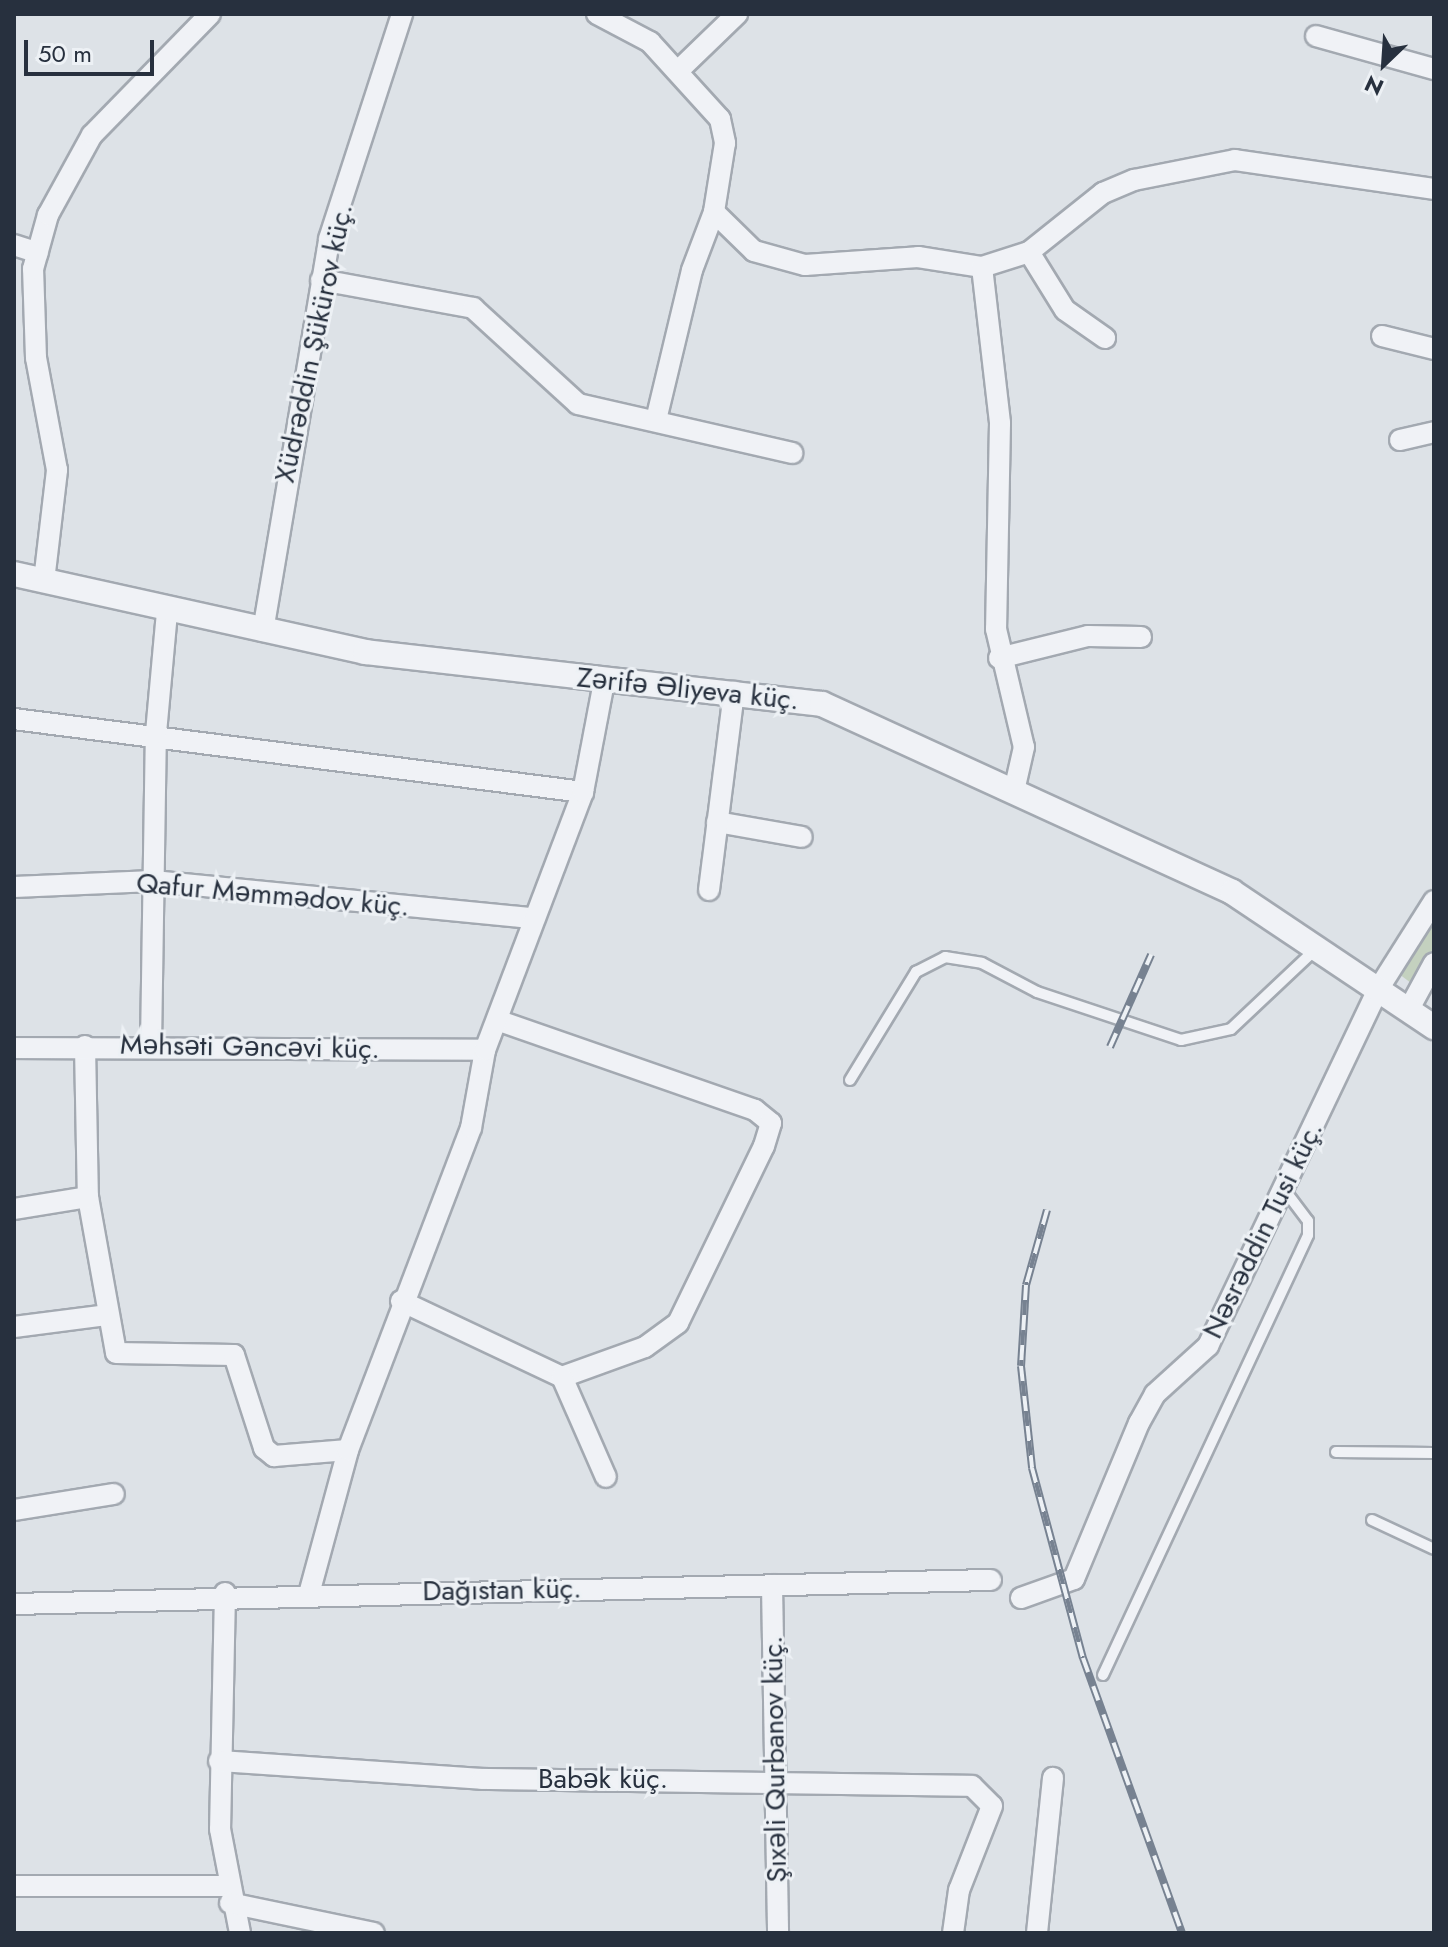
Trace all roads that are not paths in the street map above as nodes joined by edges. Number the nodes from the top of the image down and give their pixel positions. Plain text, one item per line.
1 (210, 14) edge
2 (402, 14) edge
3 (597, 14) edge
4 (737, 14) edge
5 (1316, 36) dead end
6 (1434, 69) edge
7 (679, 70) junction
8 (1434, 189) edge
9 (714, 212) junction
10 (14, 245) edge
11 (1029, 252) junction
12 (38, 253) junction
13 (982, 267) junction
14 (321, 280) junction
15 (1382, 336) dead end
16 (1105, 338) dead end
17 (1434, 349) edge
18 (656, 420) junction
19 (1434, 432) edge
20 (1400, 440) dead end
21 (792, 453) dead end
22 (14, 574) edge
23 (44, 581) junction
24 (167, 611) junction
25 (263, 631) junction
26 (1141, 637) dead end
27 (999, 658) junction
28 (604, 682) junction
29 (734, 692) junction
30 (14, 719) edge
31 (156, 733) junction
32 (1014, 791) junction
33 (583, 792) junction
34 (717, 822) junction
35 (802, 837) dead end
36 (153, 881) junction
37 (14, 887) edge
38 (709, 890) dead end
39 (1434, 901) edge
40 (532, 918) junction
41 (1320, 945) junction
42 (1434, 963) edge
43 (1379, 988) junction
44 (1409, 1009) junction
45 (497, 1020) junction
46 (1434, 1027) edge
47 (151, 1045) junction
48 (85, 1046) junction
49 (14, 1048) edge
50 (485, 1050) junction
51 (850, 1080) dead end
52 (1283, 1188) junction
53 (88, 1197) junction
54 (14, 1209) edge
55 (401, 1301) junction
56 (108, 1315) junction
57 (14, 1327) edge
58 (562, 1377) junction
59 (348, 1450) junction
60 (1336, 1452) dead end
61 (1434, 1453) edge
62 (606, 1477) dead end
63 (114, 1494) dead end
64 (14, 1510) edge
65 (1372, 1520) dead end
66 (1434, 1549) edge
67 (991, 1580) dead end
68 (772, 1585) junction
69 (225, 1593) junction
70 (309, 1594) junction
71 (1021, 1598) dead end
72 (14, 1604) edge
73 (1103, 1675) dead end
74 (219, 1761) junction
75 (1053, 1778) dead end
76 (777, 1779) junction
77 (14, 1886) edge
78 (229, 1895) junction
79 (240, 1933) edge
80 (374, 1933) edge
81 (778, 1933) edge
82 (953, 1933) edge
83 (1037, 1933) edge

1 - 12 street
2 - 14 street, Xüdrəddin Şükürov küç.
3 - 7 street
4 - 7 street
5 - 6 street
7 - 9 street
8 - 11 street
9 - 13 street
9 - 18 street
10 - 12 street
11 - 13 street
11 - 16 street
12 - 23 street
13 - 27 street
14 - 18 street
14 - 25 street, Xüdrəddin Şükürov küç.
15 - 17 street
18 - 21 street
19 - 20 street
22 - 23 street, Zərifə Əliyeva küç.
23 - 24 street, Zərifə Əliyeva küç.
24 - 25 street, Zərifə Əliyeva küç.
24 - 31 street
25 - 28 street, Zərifə Əliyeva küç.
26 - 27 street
27 - 32 street
28 - 29 street, Zərifə Əliyeva küç.
28 - 33 street
29 - 32 street, Zərifə Əliyeva küç.
29 - 34 street
30 - 31 street
31 - 33 street
31 - 36 street
32 - 41 street, Zərifə Əliyeva küç.
33 - 40 street
34 - 35 street
34 - 38 street
36 - 37 street, Qafur Məmmədov küç.
36 - 40 street, Qafur Məmmədov küç.
36 - 47 street
39 - 43 street, Nəsrəddin Tusi küç.
40 - 45 street
41 - 43 street, Zərifə Əliyeva küç.
41 - 51 lane
42 - 44 street
43 - 44 street, Zərifə Əliyeva küç.
43 - 52 street, Nəsrəddin Tusi küç.
44 - 46 street, Zərifə Əliyeva küç.
45 - 50 street
45 - 58 street
47 - 48 street, Məhsəti Gəncəvi küç.
47 - 50 street, Məhsəti Gəncəvi küç.
48 - 49 street, Məhsəti Gəncəvi küç.
48 - 53 street
50 - 55 street
52 - 71 street, Nəsrəddin Tusi küç.
52 - 73 lane
53 - 54 street
53 - 56 street
55 - 58 street
55 - 59 street
56 - 57 street
56 - 59 street
58 - 62 street
59 - 70 street
60 - 61 lane
63 - 64 street
65 - 66 lane
67 - 68 street, Dağıstan küç.
68 - 70 street, Dağıstan küç.
68 - 76 street, Şıxəli Qurbanov küç.
69 - 70 street, Dağıstan küç.
69 - 72 street, Dağıstan küç.
69 - 74 street
74 - 76 street, Babək küç.
74 - 78 street
75 - 83 street
76 - 81 street, Şıxəli Qurbanov küç.
76 - 82 street, Babək küç.
77 - 78 street
78 - 79 street
78 - 80 street

